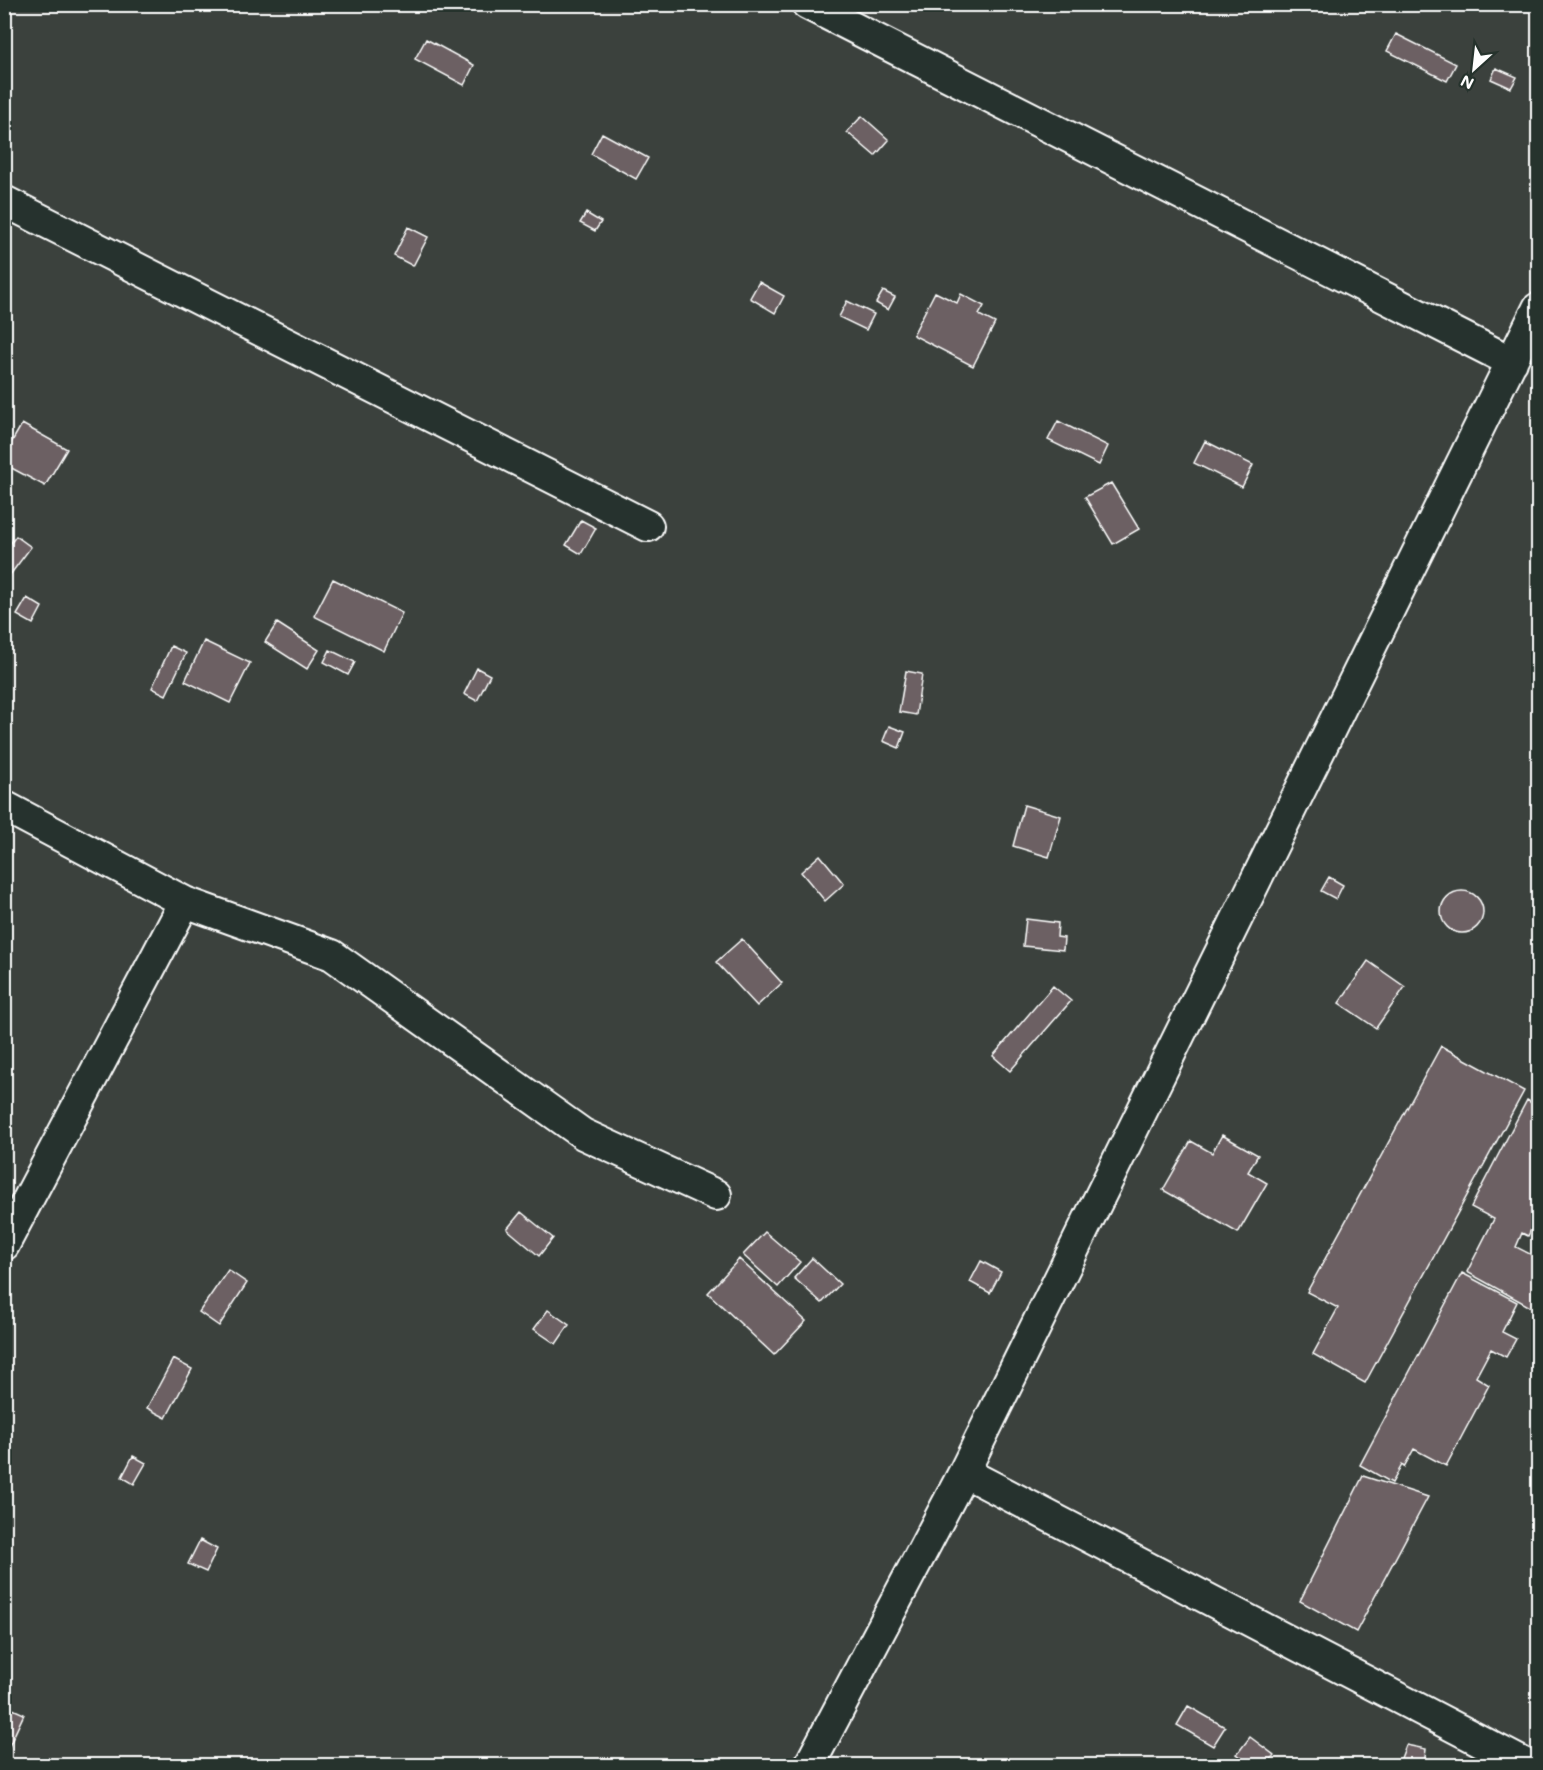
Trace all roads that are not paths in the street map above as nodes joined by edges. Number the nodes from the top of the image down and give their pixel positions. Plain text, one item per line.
1 (807, 4) edge
2 (4, 201) edge
3 (1539, 308) edge
4 (1512, 362) junction
5 (648, 526) dead end
6 (4, 806) edge
7 (185, 902) junction
8 (716, 1195) dead end
9 (4, 1245) edge
10 (964, 1472) junction
11 (809, 1766) edge
12 (1529, 1766) edge

1 - 4 street
2 - 5 street
3 - 4 street
4 - 10 street
6 - 7 street
7 - 8 street
7 - 9 street
10 - 11 street
10 - 12 street

